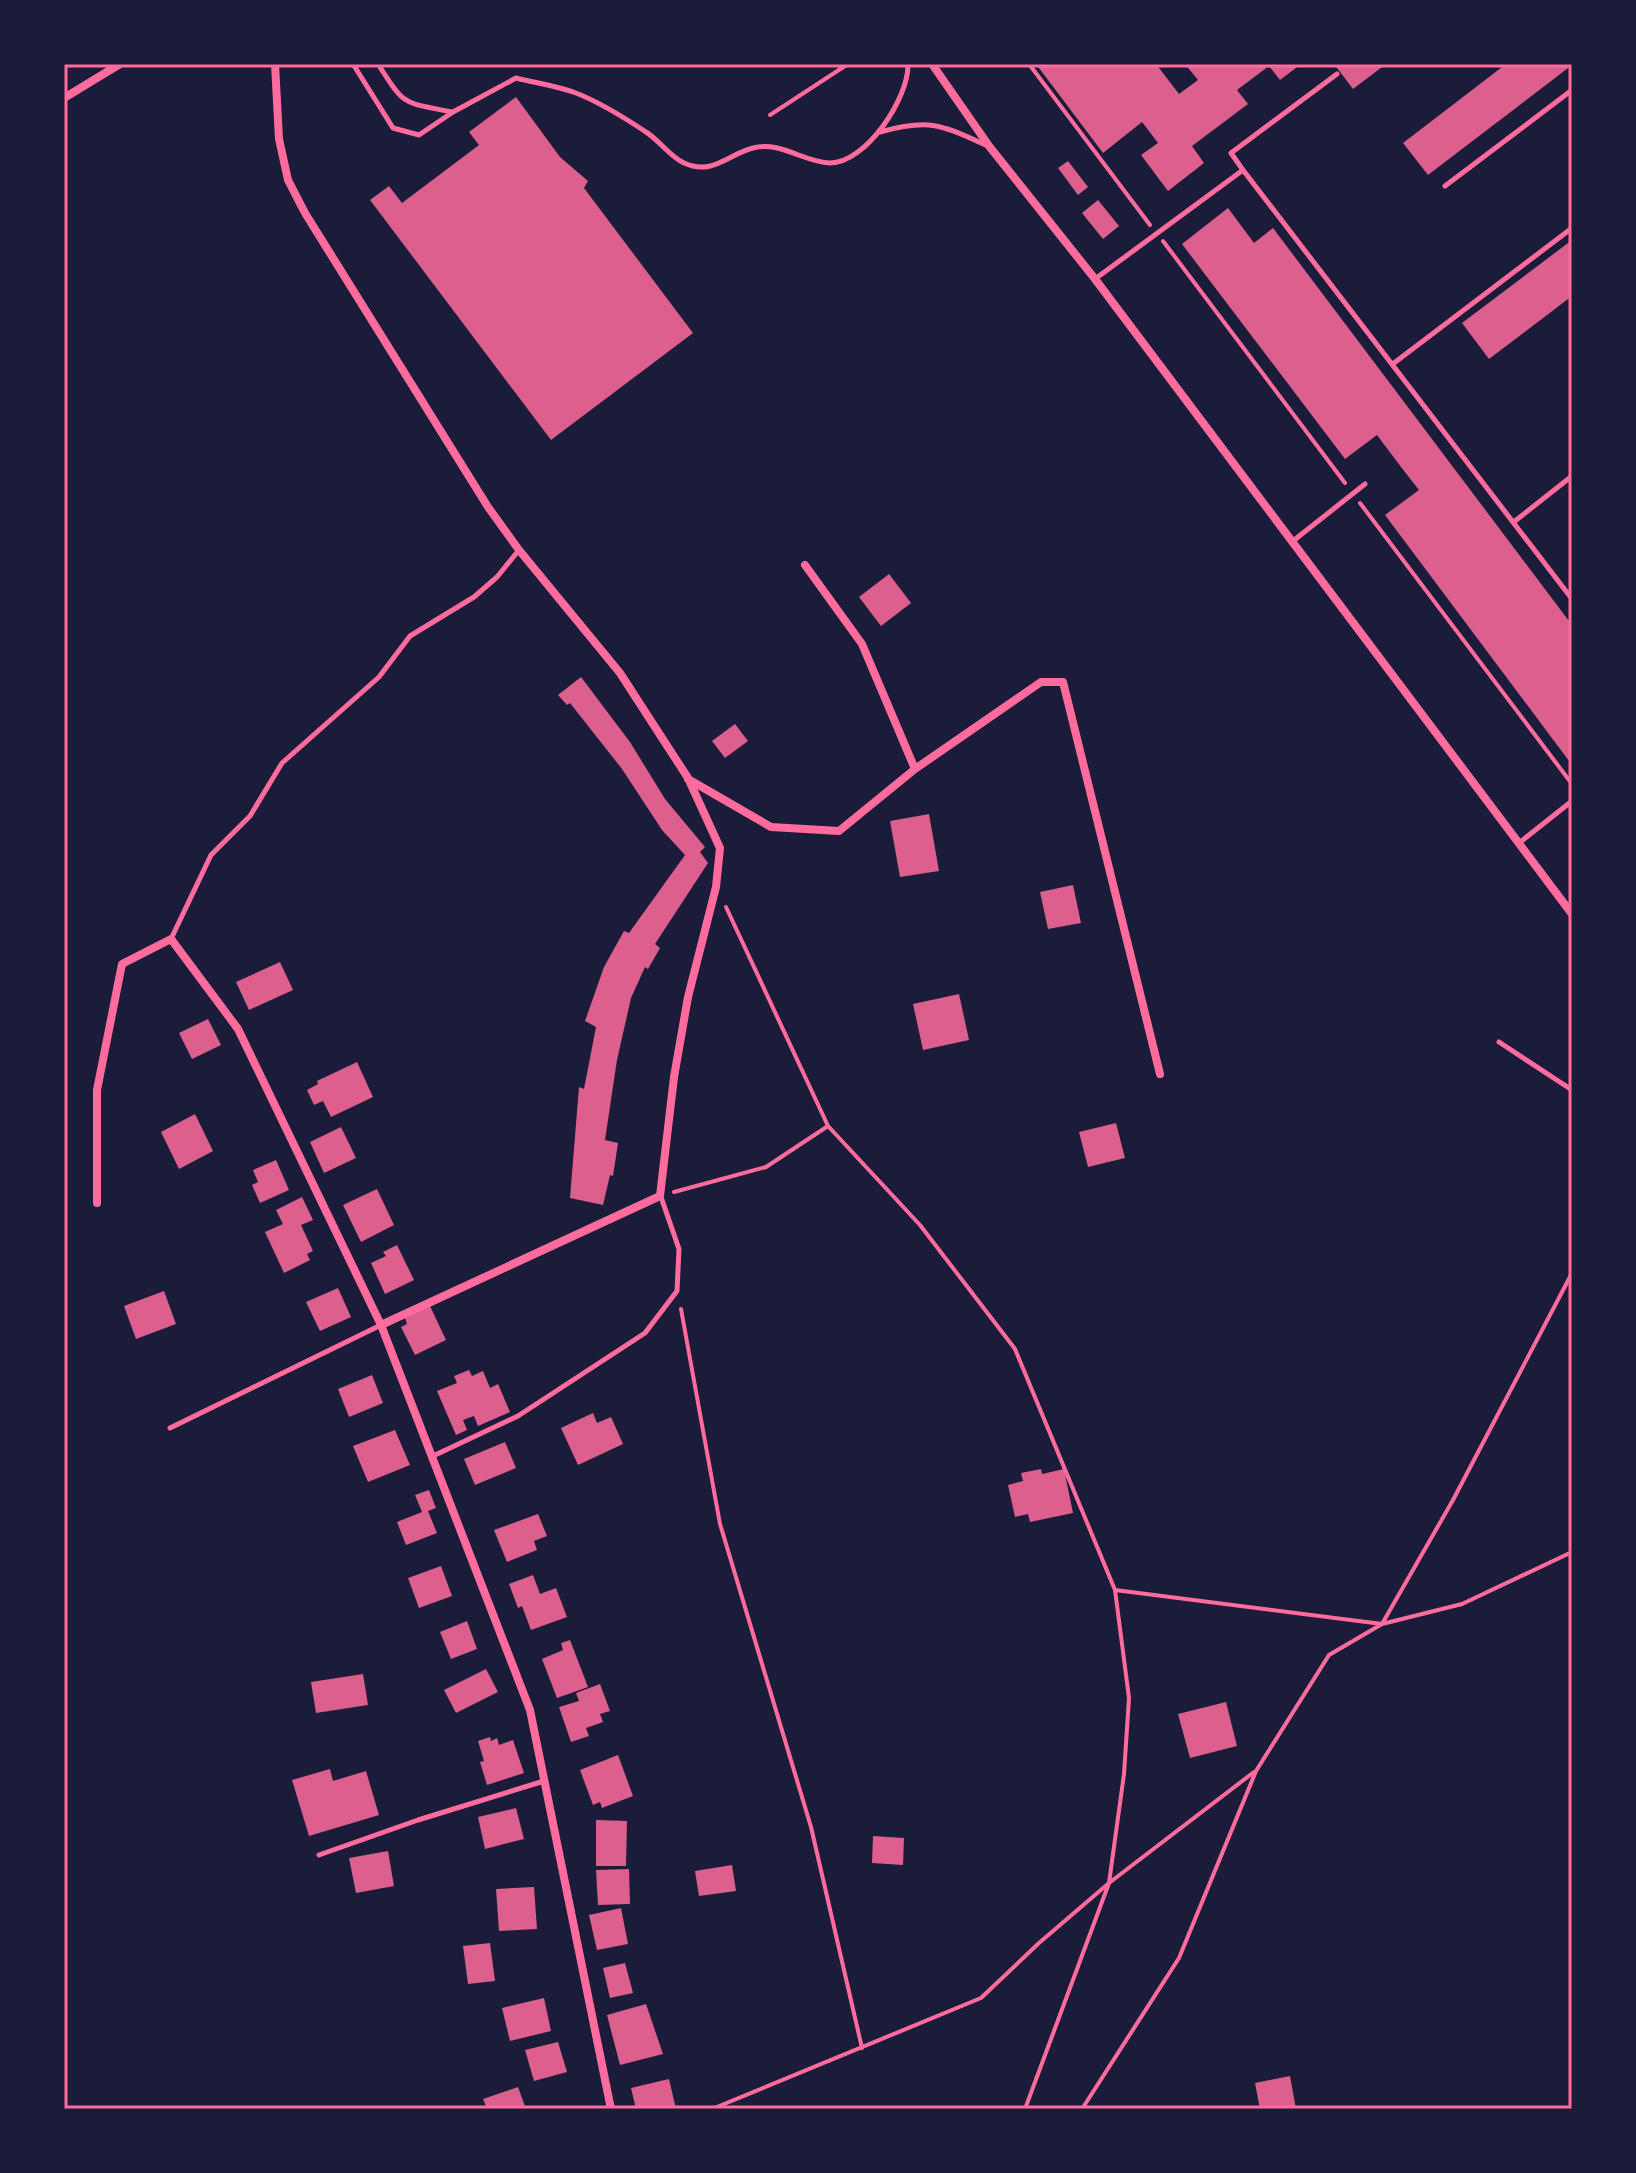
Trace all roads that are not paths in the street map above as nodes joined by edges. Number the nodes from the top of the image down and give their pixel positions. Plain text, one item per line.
1 (120, 64) edge
2 (275, 64) edge
3 (353, 64) edge
4 (378, 64) edge
5 (908, 64) edge
6 (932, 64) edge
7 (1337, 74) dead end
8 (1572, 90) edge
9 (64, 98) edge
10 (453, 112) junction
11 (879, 132) junction
12 (989, 146) junction
13 (1243, 170) junction
14 (1445, 186) dead end
15 (1572, 228) edge
16 (1095, 279) junction
17 (1394, 363) junction
18 (1572, 476) edge
19 (1365, 484) dead end
20 (1515, 521) junction
21 (1292, 542) junction
22 (519, 550) junction
23 (805, 565) dead end
24 (1572, 599) edge
25 (915, 769) junction
26 (688, 778) junction
27 (1572, 801) edge
28 (1518, 843) junction
29 (1572, 914) edge
30 (171, 939) junction
31 (1499, 1042) dead end
32 (1160, 1074) dead end
33 (1572, 1090) edge
34 (660, 1196) junction
35 (97, 1203) dead end
36 (381, 1325) junction
37 (170, 1428) dead end
38 (433, 1456) junction
39 (544, 1781) junction
40 (319, 1855) dead end
41 (611, 2109) edge

1 - 9 street
2 - 22 street
3 - 10 lane
4 - 10 lane
5 - 11 lane
6 - 12 street
7 - 13 lane
8 - 14 lane
10 - 11 lane
11 - 12 lane
12 - 16 street
13 - 16 lane
13 - 17 lane
15 - 17 lane
16 - 21 street
17 - 20 lane
18 - 20 lane
19 - 21 lane
20 - 24 lane
21 - 28 street
22 - 26 street
22 - 30 lane
23 - 25 street
25 - 26 street
25 - 32 street
26 - 34 street
27 - 28 lane
28 - 29 street
30 - 35 street
30 - 36 street
31 - 33 lane
34 - 36 street
34 - 38 lane
36 - 37 lane
36 - 38 street
38 - 39 street
39 - 40 lane
39 - 41 street

